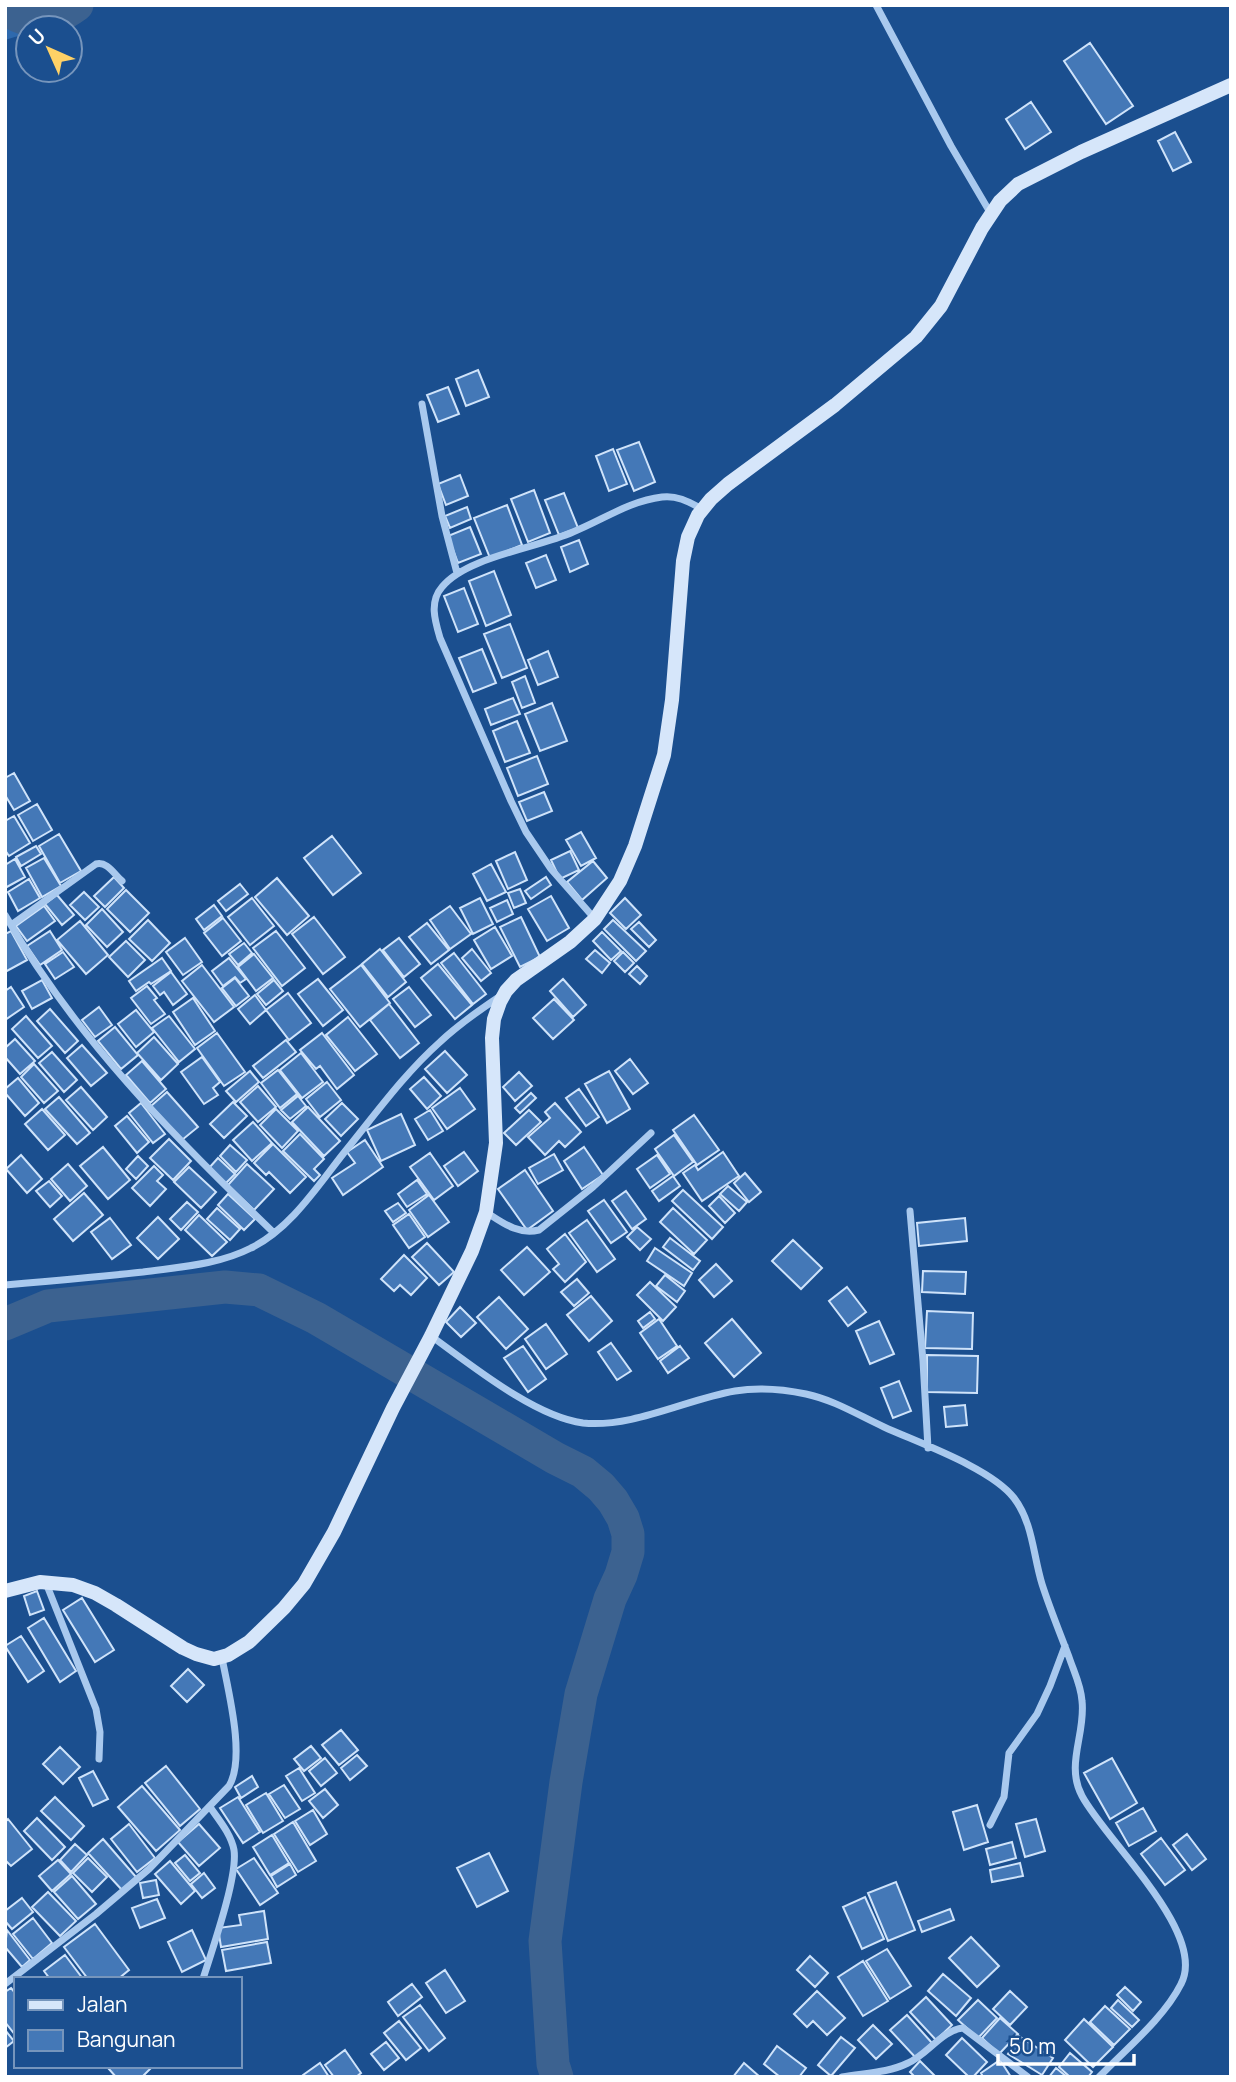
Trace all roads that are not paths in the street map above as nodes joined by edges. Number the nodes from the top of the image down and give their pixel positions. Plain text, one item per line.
1 (876, 5) edge
2 (1231, 85) edge
3 (991, 214) junction
4 (422, 404) dead end
5 (702, 509) junction
6 (457, 573) junction
7 (122, 881) dead end
8 (5, 915) edge
9 (595, 919) junction
10 (11, 925) junction
11 (503, 995) junction
12 (651, 1133) dead end
13 (910, 1211) dead end
14 (486, 1212) junction
15 (274, 1233) junction
16 (5, 1285) edge
17 (429, 1340) junction
18 (928, 1448) junction
19 (45, 1582) junction
20 (5, 1591) edge
21 (1065, 1645) junction
22 (222, 1658) junction
23 (99, 1759) dead end
24 (210, 1807) junction
25 (990, 1825) dead end
26 (14, 1977) edge
27 (204, 1977) edge
28 (842, 2077) edge
29 (1028, 2077) edge
30 (1100, 2077) edge

1 - 3 street
2 - 3 street
3 - 5 street
4 - 6 street
5 - 6 street
5 - 9 street
6 - 9 street
7 - 10 street
8 - 10 street
9 - 11 street
10 - 15 street
11 - 14 street
11 - 15 street
12 - 14 street
13 - 18 street
14 - 17 street
15 - 16 street
17 - 18 street
17 - 22 street
18 - 21 street
19 - 20 street
19 - 22 street
19 - 23 street
21 - 25 street
21 - 30 street
22 - 24 street
24 - 26 street
24 - 27 street
28 - 29 street

